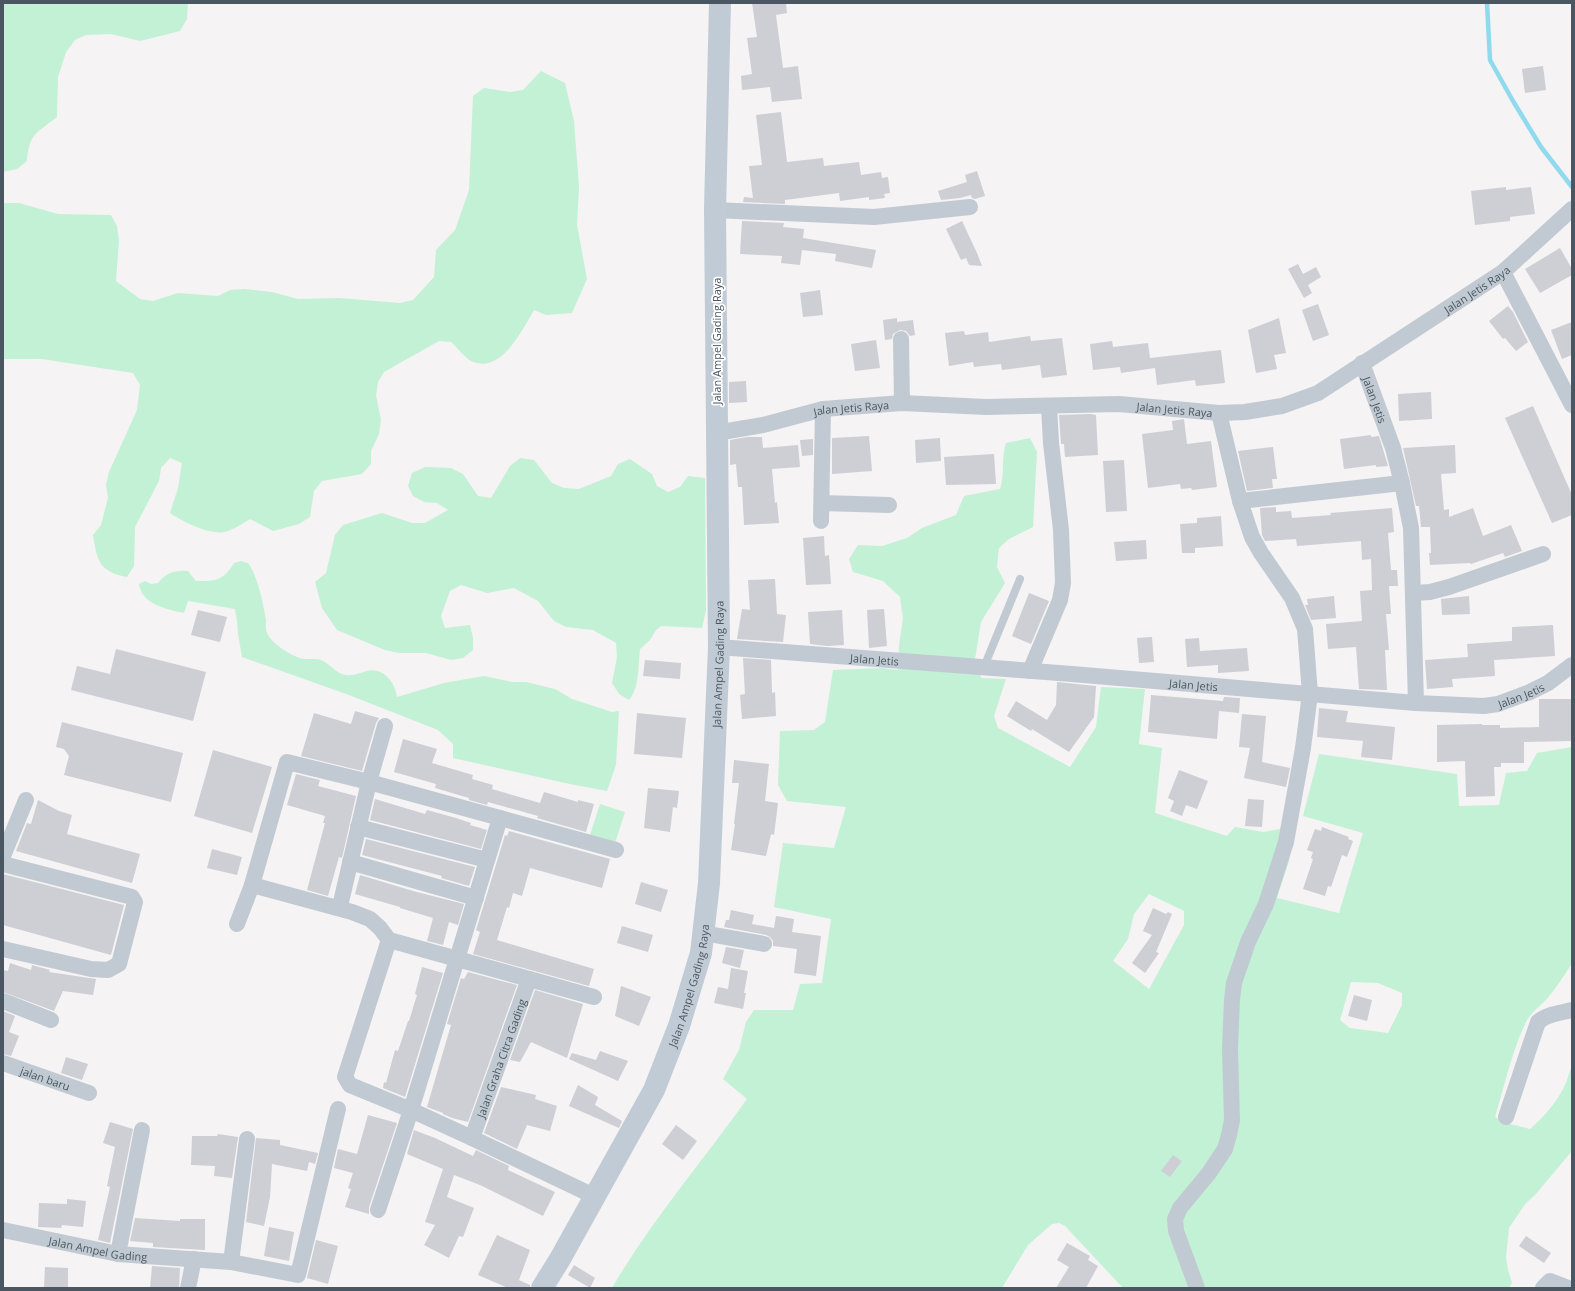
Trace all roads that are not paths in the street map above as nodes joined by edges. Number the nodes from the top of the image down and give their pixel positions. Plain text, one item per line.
1 (720, 3) edge
2 (970, 207) dead end
3 (1571, 209) edge
4 (715, 210) junction
5 (1503, 272) junction
6 (901, 339) dead end
7 (1362, 363) junction
8 (902, 403) junction
9 (1572, 404) edge
10 (1049, 406) junction
11 (823, 409) junction
12 (1219, 412) junction
13 (716, 434) junction
14 (1402, 483) junction
15 (1240, 502) junction
16 (822, 503) junction
17 (889, 505) dead end
18 (821, 521) dead end
19 (1543, 554) dead end
20 (1020, 579) dead end
21 (1413, 593) junction
22 (719, 647) junction
23 (1572, 665) edge
24 (984, 667) junction
25 (1030, 671) junction
26 (1310, 694) junction
27 (1416, 703) junction
28 (385, 726) dead end
29 (369, 782) junction
30 (26, 800) dead end
31 (500, 818) junction
32 (358, 827) junction
33 (616, 850) dead end
34 (3, 856) edge
35 (487, 860) junction
36 (350, 862) junction
37 (3, 864) edge
38 (252, 885) junction
39 (476, 898) junction
40 (341, 902) dead end
41 (236, 924) dead end
42 (703, 933) junction
43 (389, 940) junction
44 (764, 944) dead end
45 (3, 949) edge
46 (456, 959) junction
47 (529, 979) junction
48 (594, 997) dead end
49 (3, 1001) edge
50 (1572, 1010) edge
51 (51, 1020) dead end
52 (3, 1062) edge
53 (89, 1093) dead end
54 (338, 1109) dead end
55 (411, 1110) junction
56 (1506, 1117) dead end
57 (142, 1130) dead end
58 (472, 1138) junction
59 (248, 1139) dead end
60 (594, 1196) junction
61 (378, 1210) dead end
62 (3, 1230) edge
63 (118, 1254) junction
64 (194, 1259) junction
65 (231, 1262) junction
66 (188, 1288) edge
67 (542, 1288) edge
68 (1197, 1288) edge
69 (1543, 1288) edge
70 (1568, 1288) edge

1 - 4 main road, Jalan Ampel Gading Raya
2 - 4 street
3 - 5 street, Jalan Jetis Raya
4 - 13 main road, Jalan Ampel Gading Raya
5 - 7 street, Jalan Jetis Raya
5 - 9 street
6 - 8 street
7 - 12 street, Jalan Jetis Raya
7 - 14 street, Jalan Jetis
8 - 10 street, Jalan Jetis Raya
8 - 11 street, Jalan Jetis Raya
10 - 12 street, Jalan Jetis Raya
10 - 25 street
11 - 13 street, Jalan Jetis Raya
11 - 16 street
12 - 15 street
13 - 22 main road, Jalan Ampel Gading Raya
14 - 15 street
14 - 21 street, Jalan Jetis
15 - 26 street
16 - 17 street
16 - 18 street
19 - 21 street
20 - 24 lane
21 - 27 street, Jalan Jetis
22 - 24 street, Jalan Jetis
22 - 42 main road, Jalan Ampel Gading Raya
23 - 27 street, Jalan Jetis
24 - 25 street, Jalan Jetis
25 - 26 street, Jalan Jetis
26 - 27 street, Jalan Jetis
26 - 68 street
28 - 29 street
29 - 31 street
29 - 32 street
29 - 38 street
30 - 34 street
31 - 33 street
31 - 35 street
32 - 35 street
32 - 36 street
35 - 39 street
36 - 39 street
36 - 40 street
37 - 45 street
38 - 41 street
38 - 43 street
39 - 46 street
42 - 44 street
42 - 60 main road, Jalan Ampel Gading Raya
43 - 46 street
43 - 55 street
46 - 47 street
46 - 55 street
47 - 48 street
47 - 58 street, Jalan Graha Citra Gading
49 - 51 street
50 - 56 street
52 - 53 street, jalan baru
54 - 65 street, Jalan Ampel Gading
55 - 58 street
55 - 61 street
57 - 63 street
58 - 60 street
59 - 65 street
60 - 67 main road, Jalan Ampel Gading Raya
62 - 63 street, Jalan Ampel Gading
63 - 64 street, Jalan Ampel Gading
64 - 65 street, Jalan Ampel Gading
64 - 66 street
69 - 70 street

